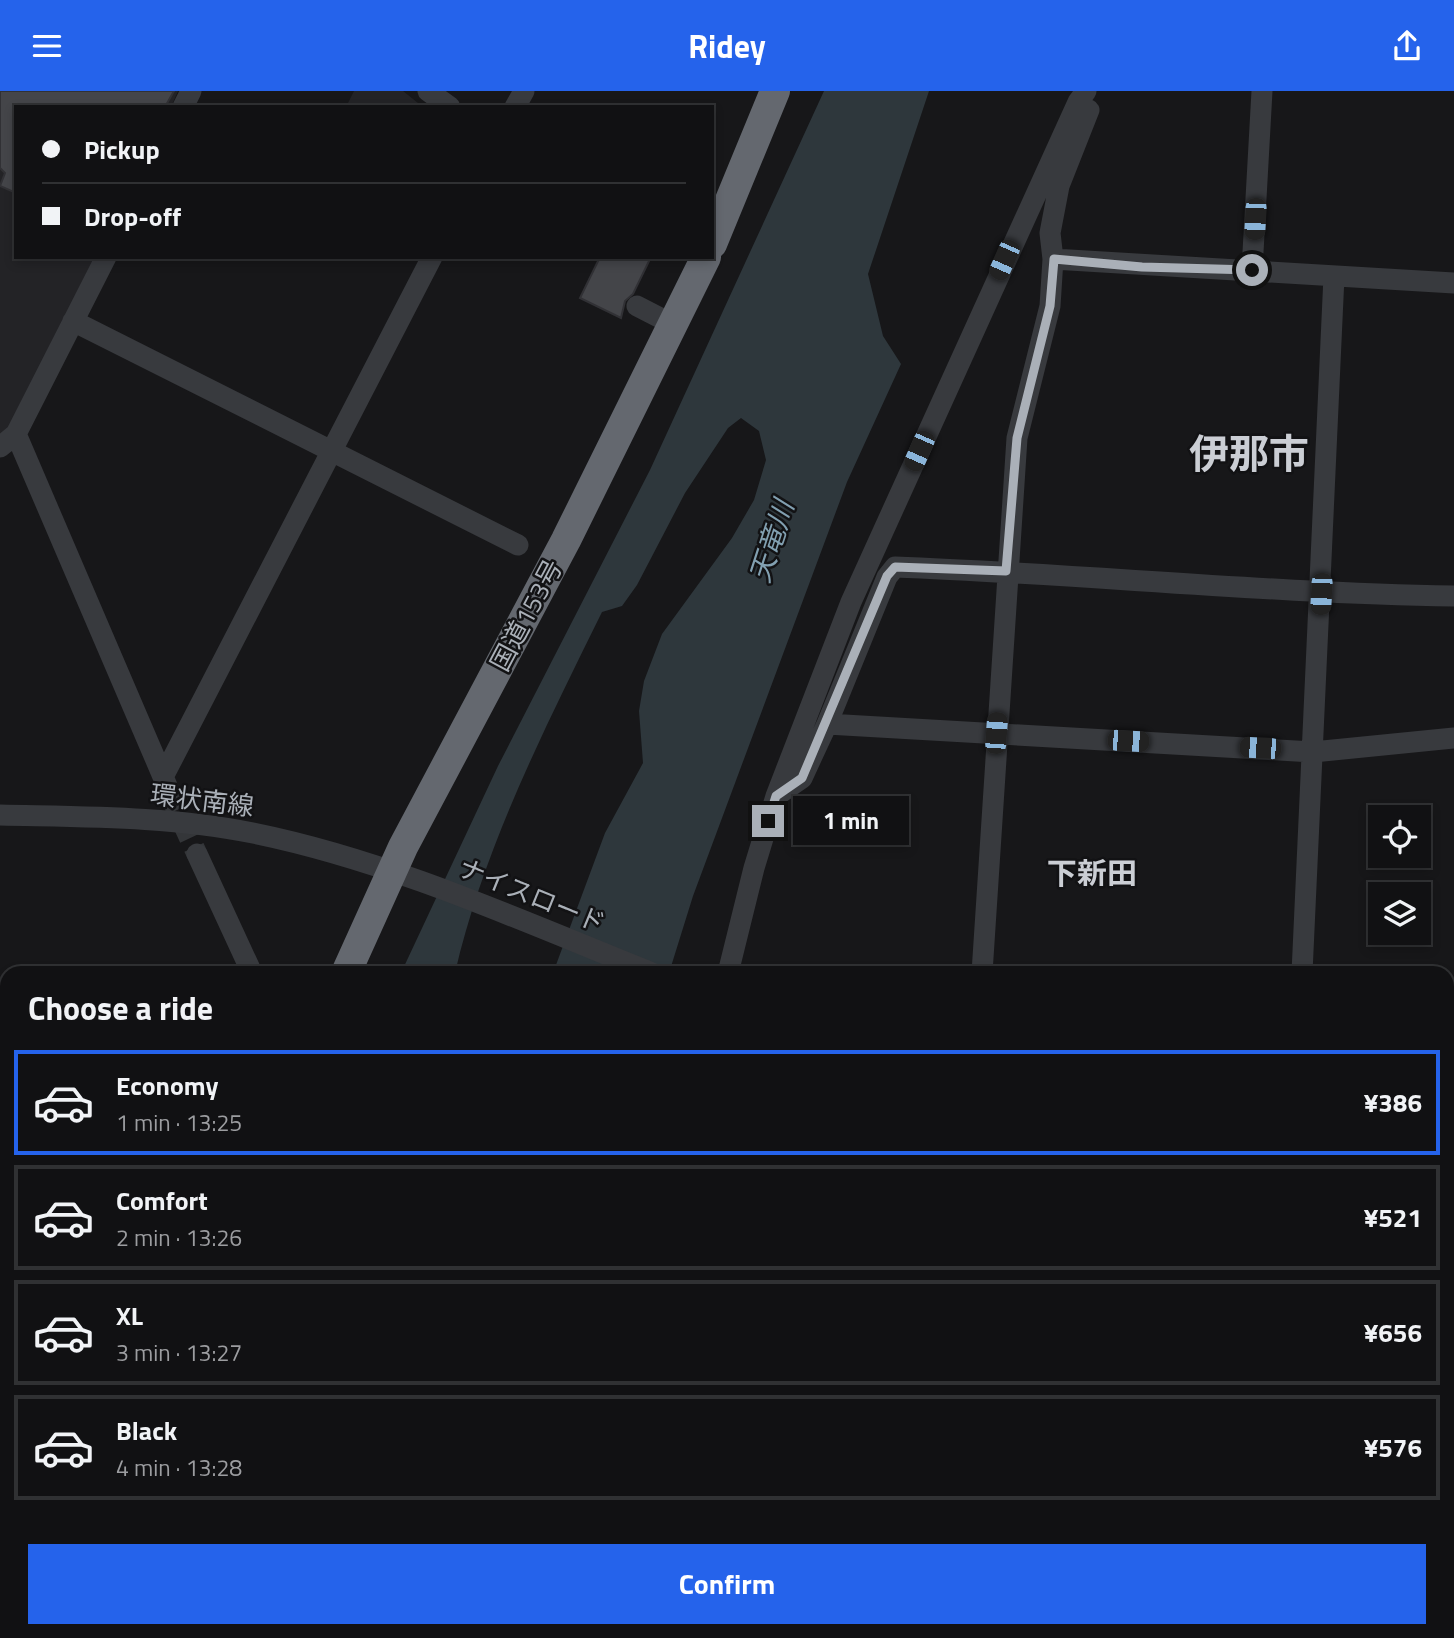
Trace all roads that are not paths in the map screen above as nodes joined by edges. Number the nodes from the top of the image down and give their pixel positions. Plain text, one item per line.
1 (428, 91) edge
2 (775, 91) edge
3 (1086, 91) edge
4 (1094, 91) edge
5 (1262, 91) edge
6 (447, 105) edge
7 (714, 238) edge
8 (105, 259) edge
9 (431, 259) edge
10 (705, 259) edge
11 (1054, 259) junction
12 (1252, 270) junction
13 (1334, 276) junction
14 (1454, 283) edge
15 (637, 306) dead end
16 (73, 321) junction
17 (674, 325) junction
18 (8, 440) edge
19 (331, 450) junction
20 (518, 545) dead end
21 (1006, 571) junction
22 (1321, 594) junction
23 (1454, 596) edge
24 (827, 724) junction
25 (996, 733) junction
26 (1454, 738) edge
27 (1313, 752) junction
28 (776, 796) junction
29 (0, 815) edge
30 (197, 854) tunnel mouth
31 (391, 873) junction
32 (249, 966) edge
33 (349, 966) edge
34 (634, 966) edge
35 (730, 966) edge
36 (982, 966) edge
37 (1302, 966) edge

1 - 6 street
2 - 7 highway, 国道153号
3 - 28 street
4 - 11 street
5 - 12 street
8 - 16 street
9 - 19 street
10 - 17 highway, 国道153号
11 - 12 street
11 - 21 street
12 - 13 street
13 - 14 street
13 - 22 street
15 - 17 street
16 - 18 street
16 - 19 street
17 - 31 highway, 国道153号
18 - 19 street
19 - 20 street
21 - 22 street
21 - 24 street
21 - 25 street
22 - 23 street
22 - 27 street
24 - 25 street
24 - 28 street
25 - 27 street
25 - 36 street
26 - 27 street
27 - 37 street
28 - 35 street
29 - 31 street, 環状南線
30 - 32 street
31 - 33 highway, 国道153号
31 - 34 street, ナイスロード

